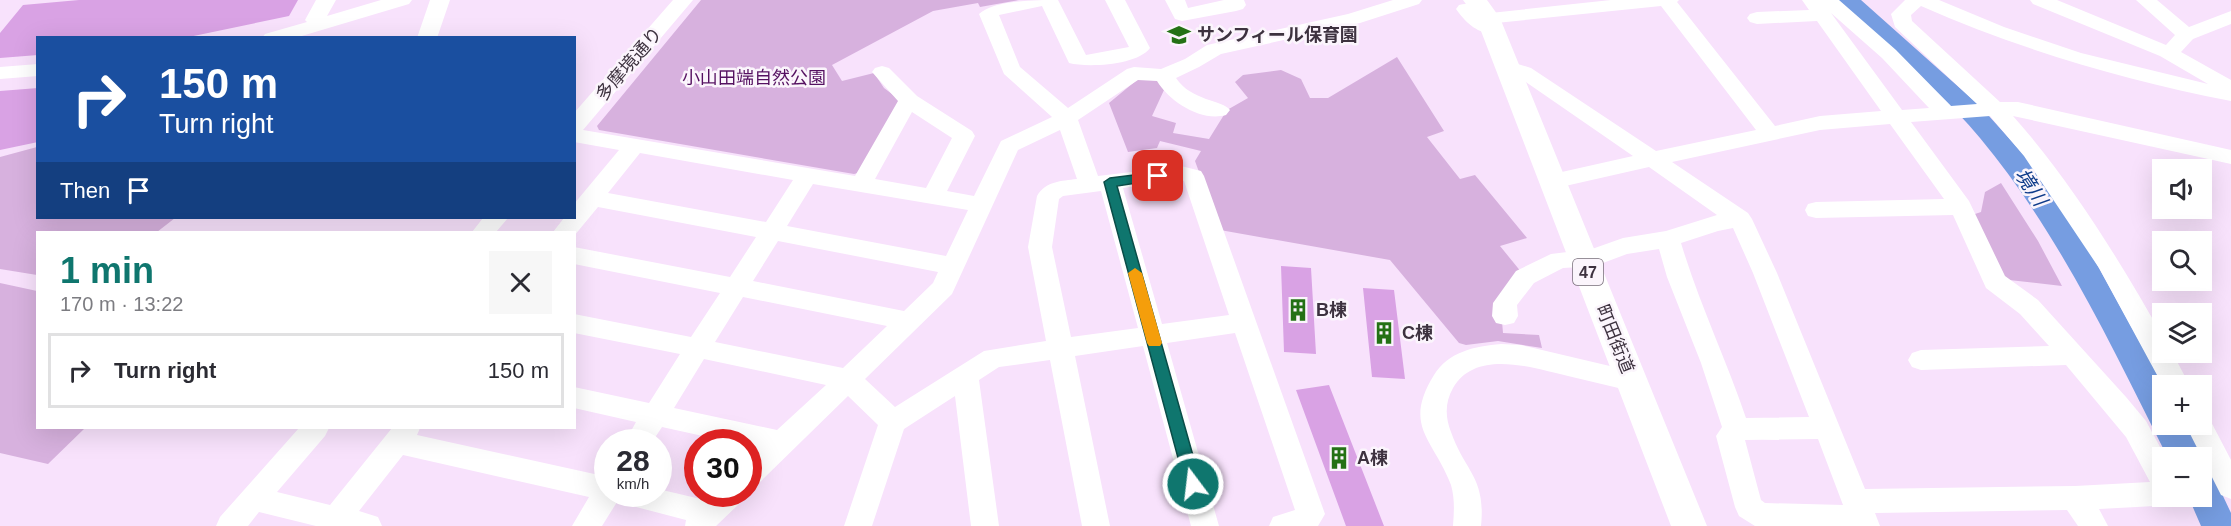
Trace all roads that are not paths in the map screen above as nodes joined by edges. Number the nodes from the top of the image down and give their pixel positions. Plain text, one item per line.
1 (327, 0) edge
2 (402, 0) edge
3 (440, 0) edge
4 (683, 0) edge
5 (1040, 0) edge
6 (1115, 0) edge
7 (1175, 0) edge
8 (1234, 0) edge
9 (1412, 0) edge
10 (1667, 0) edge
11 (1916, 0) edge
12 (1923, 0) edge
13 (2040, 0) edge
14 (2146, 0) edge
15 (1820, 5) edge
16 (1478, 9) edge
17 (2231, 17) edge
18 (1757, 18) dead end
19 (315, 20) dead end
20 (2186, 35) junction
21 (279, 36) edge
22 (428, 36) edge
23 (2167, 52) junction
24 (1508, 67) junction
25 (36, 70) edge
26 (882, 72) dead end
27 (0, 73) edge
28 (1164, 75) junction
29 (2231, 88) edge
30 (2231, 95) edge
31 (909, 99) junction
32 (1219, 110) dead end
33 (1991, 110) junction
34 (1949, 113) junction
35 (1066, 118) junction
36 (1899, 118) junction
37 (576, 125) edge
38 (1770, 134) junction
39 (576, 135) edge
40 (634, 146) junction
41 (2231, 157) edge
42 (1652, 160) junction
43 (807, 176) junction
44 (1552, 181) junction
45 (1100, 183) junction
46 (861, 185) junction
47 (933, 197) junction
48 (592, 198) junction
49 (981, 205) junction
50 (1961, 207) junction
51 (1816, 210) dead end
52 (576, 218) edge
53 (495, 219) edge
54 (575, 219) edge
55 (1740, 219) junction
56 (484, 231) edge
57 (566, 231) edge
58 (771, 232) junction
59 (1668, 238) junction
60 (576, 255) edge
61 (1582, 257) junction
62 (953, 266) junction
63 (737, 287) junction
64 (1505, 316) dead end
65 (909, 321) junction
66 (1245, 322) junction
67 (576, 323) edge
68 (1152, 335) junction
69 (698, 348) junction
70 (1060, 348) junction
71 (2072, 355) junction
72 (1921, 360) dead end
73 (965, 375) junction
74 (2171, 375) edge
75 (848, 379) junction
76 (1632, 381) junction
77 (576, 397) edge
78 (656, 415) junction
79 (893, 422) junction
80 (1827, 428) junction
81 (314, 429) edge
82 (647, 429) edge
83 (1736, 429) junction
84 (403, 435) edge
85 (2204, 435) edge
86 (783, 443) junction
87 (2152, 459) edge
88 (762, 463) edge
89 (594, 486) edge
90 (2231, 487) edge
91 (2152, 494) edge
92 (2075, 498) junction
93 (254, 499) junction
94 (672, 503) edge
95 (598, 507) edge
96 (713, 511) edge
97 (1862, 515) edge
98 (333, 522) edge
99 (230, 526) edge
100 (368, 526) edge
101 (586, 526) edge
102 (858, 526) edge
103 (985, 526) edge
104 (1096, 526) edge
105 (1205, 526) edge
106 (1284, 526) edge
107 (1467, 526) edge
108 (1689, 526) edge
109 (2094, 526) edge

1 - 19 street
2 - 21 street
3 - 22 street
4 - 37 street, 多摩境通り
5 - 6 street
5 - 35 street
7 - 8 street
9 - 28 street
10 - 16 street
10 - 38 street
11 - 33 street
12 - 30 street
13 - 23 street
14 - 20 street
15 - 18 street
15 - 34 street
15 - 36 street
16 - 24 main road, 町田街道 / 47
17 - 20 street
20 - 23 street
23 - 29 street
24 - 42 street
24 - 44 main road, 町田街道 / 47
25 - 27 street
26 - 31 street
28 - 32 street
28 - 35 street
31 - 46 street
31 - 47 street
33 - 34 street
33 - 41 street
33 - 74 street
34 - 36 street
35 - 45 street
35 - 49 street
36 - 38 street
36 - 50 street
38 - 42 street
39 - 40 street
40 - 43 street
40 - 48 street
42 - 44 street
42 - 55 street
43 - 46 street
43 - 58 street
44 - 61 main road, 町田街道 / 47
45 - 66 street
45 - 68 street
45 - 70 street
46 - 47 street
47 - 49 street
48 - 52 street
48 - 58 street
49 - 62 street
50 - 51 street
50 - 71 street
53 - 56 street
54 - 57 street
55 - 59 street
55 - 80 street
58 - 62 street
58 - 63 street
59 - 61 street
59 - 83 street
60 - 63 street
61 - 64 street
61 - 76 main road, 町田街道 / 47
62 - 65 street
63 - 65 street
63 - 69 street
65 - 75 street
66 - 68 street
66 - 106 street
67 - 69 street
68 - 70 street
68 - 105 street
69 - 75 street
69 - 78 street
70 - 73 street
70 - 104 street
71 - 72 street
71 - 87 street
73 - 79 street
73 - 103 street
75 - 79 street
75 - 86 street
76 - 107 street
76 - 108 main road, 町田街道 / 47
77 - 78 street
78 - 82 street
78 - 86 street
79 - 102 street
80 - 83 street
80 - 97 street
81 - 93 street
83 - 97 street
84 - 89 street
84 - 98 street
85 - 90 street
86 - 88 street
91 - 92 street
92 - 97 street
92 - 109 street
93 - 98 street
93 - 99 street
94 - 96 street
95 - 101 street
98 - 100 street

